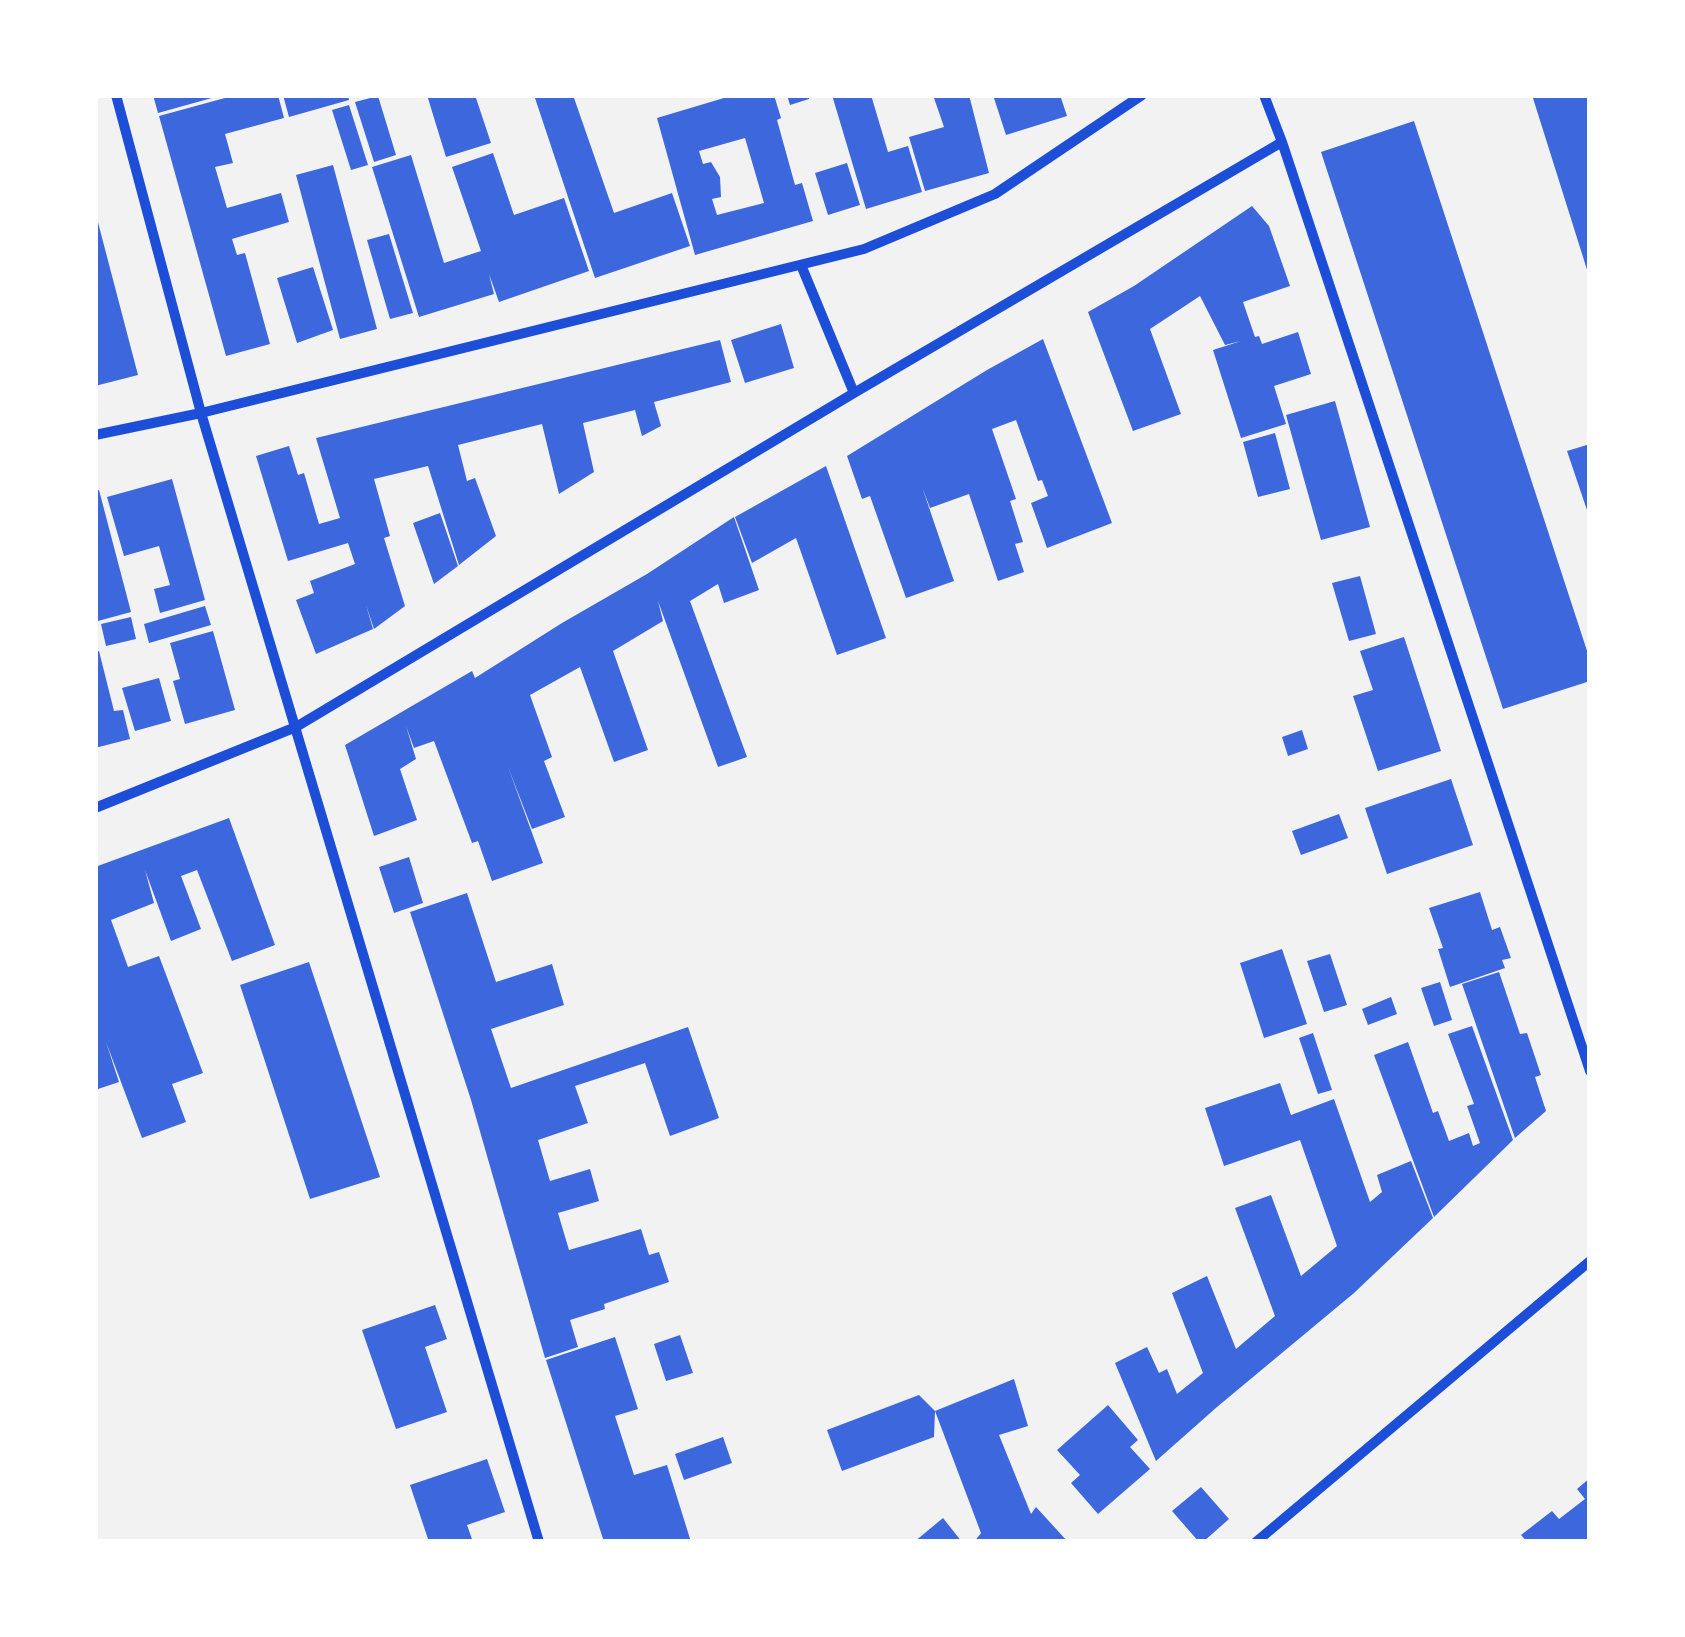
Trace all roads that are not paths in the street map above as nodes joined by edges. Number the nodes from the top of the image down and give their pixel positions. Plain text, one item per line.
1 (116, 95) edge
2 (1142, 95) edge
3 (1264, 95) edge
4 (1282, 142) junction
5 (801, 265) junction
6 (854, 393) junction
7 (201, 412) junction
8 (95, 435) edge
9 (296, 727) junction
10 (95, 808) edge
11 (1590, 1071) edge
12 (1590, 1260) edge
13 (539, 1542) edge
14 (1256, 1542) edge

1 - 7 street
2 - 5 street
3 - 4 street
4 - 6 street
4 - 11 street
5 - 6 street
5 - 7 street
6 - 9 street
7 - 8 street
7 - 9 street
9 - 10 street
9 - 13 street
12 - 14 street

